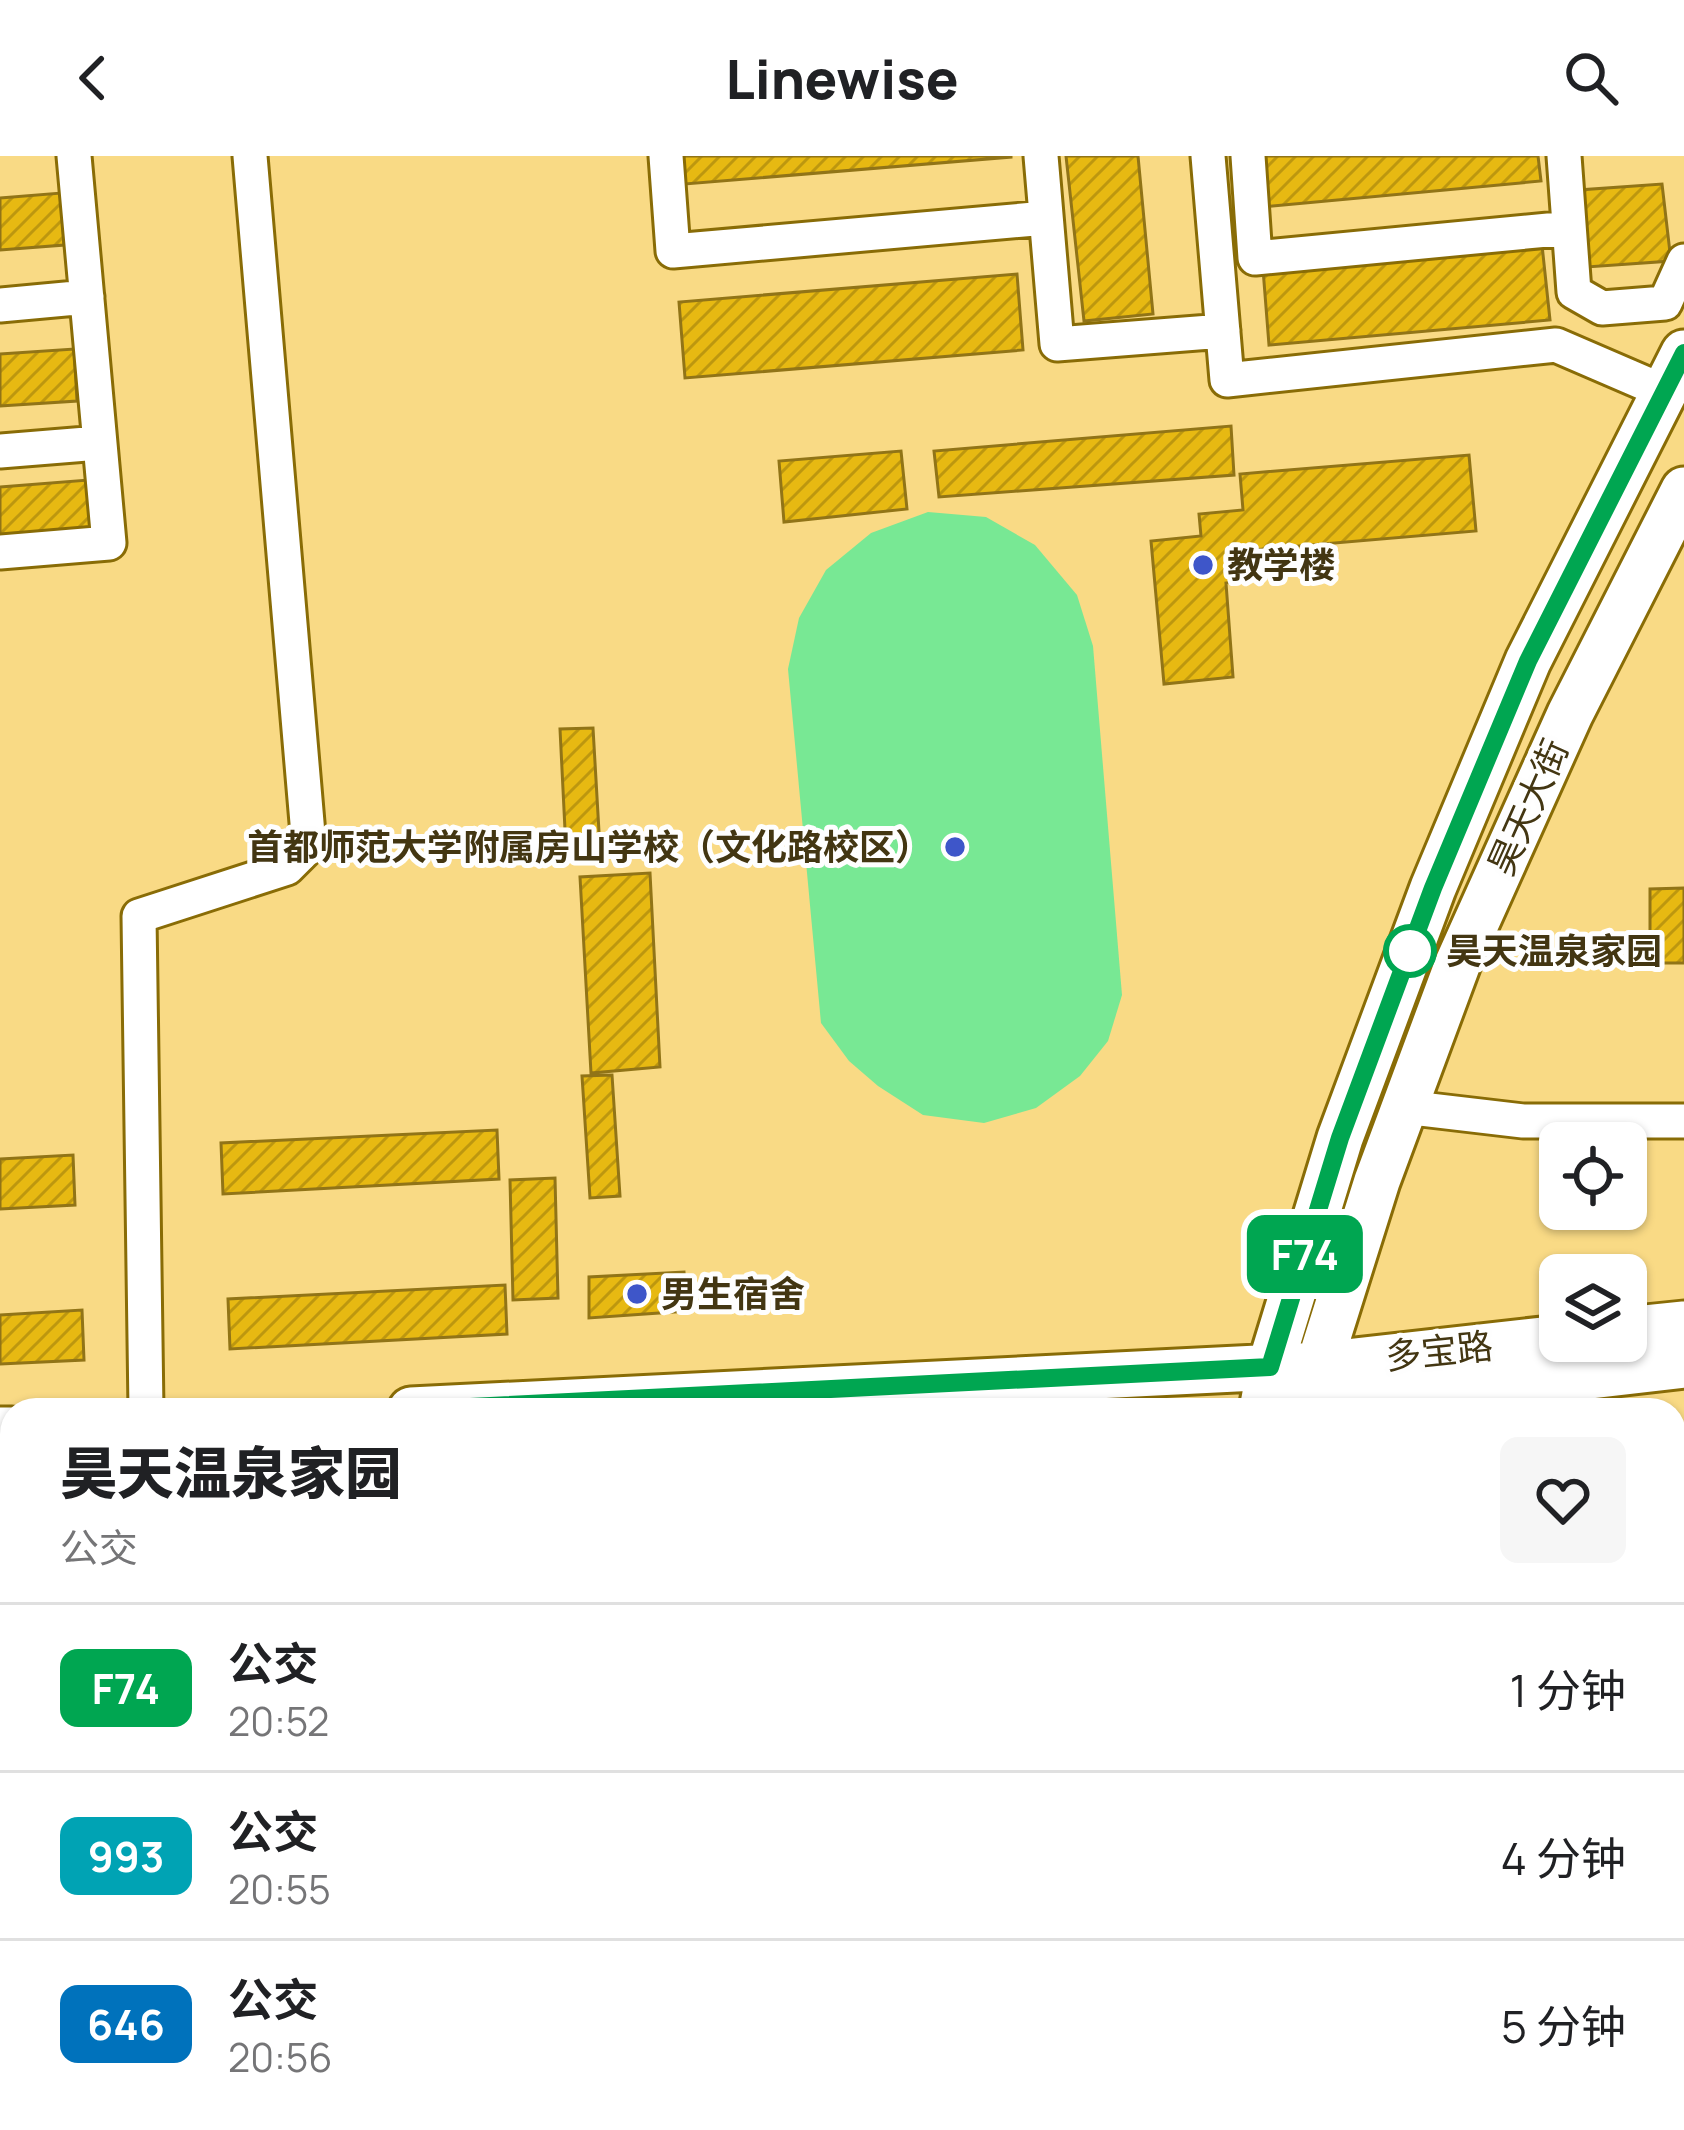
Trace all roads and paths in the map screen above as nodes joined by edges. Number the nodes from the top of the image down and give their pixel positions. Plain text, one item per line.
1 (74, 156) edge
2 (250, 156) edge
3 (666, 156) edge
4 (1041, 156) edge
5 (1208, 156) edge
6 (1248, 156) edge
7 (1564, 156) edge
8 (1046, 218) junction
9 (1569, 228) junction
10 (1684, 261) edge
11 (87, 297) junction
12 (0, 304) edge
13 (1223, 331) junction
14 (1674, 373) edge
15 (99, 443) junction
16 (0, 451) edge
17 (1684, 490) edge
18 (0, 552) edge
19 (1404, 1107) junction
20 (1684, 1121) edge
21 (1684, 1324) edge
22 (1647, 1328) edge
23 (1539, 1339) edge
24 (1319, 1365) junction
25 (1684, 1366) edge
26 (1266, 1389) edge
27 (146, 1398) edge
28 (900, 1398) edge
29 (1312, 1398) edge
30 (1412, 1398) edge

1 - 11 street
2 - 27 street
3 - 8 street
4 - 8 street
5 - 13 street
6 - 9 street
7 - 9 street
8 - 13 street
9 - 10 street
11 - 12 street
11 - 15 street
13 - 14 street
14 - 26 main road, 昊天大街
15 - 16 street
15 - 18 street
17 - 19 main road, 昊天大街
19 - 20 street
19 - 24 main road, 昊天大街
21 - 22 main road
23 - 24 main road, 多宝路
24 - 26 main road, 多宝路
24 - 29 main road, 昊天大街
25 - 30 main road, 多宝路
26 - 28 main road, 多宝路

